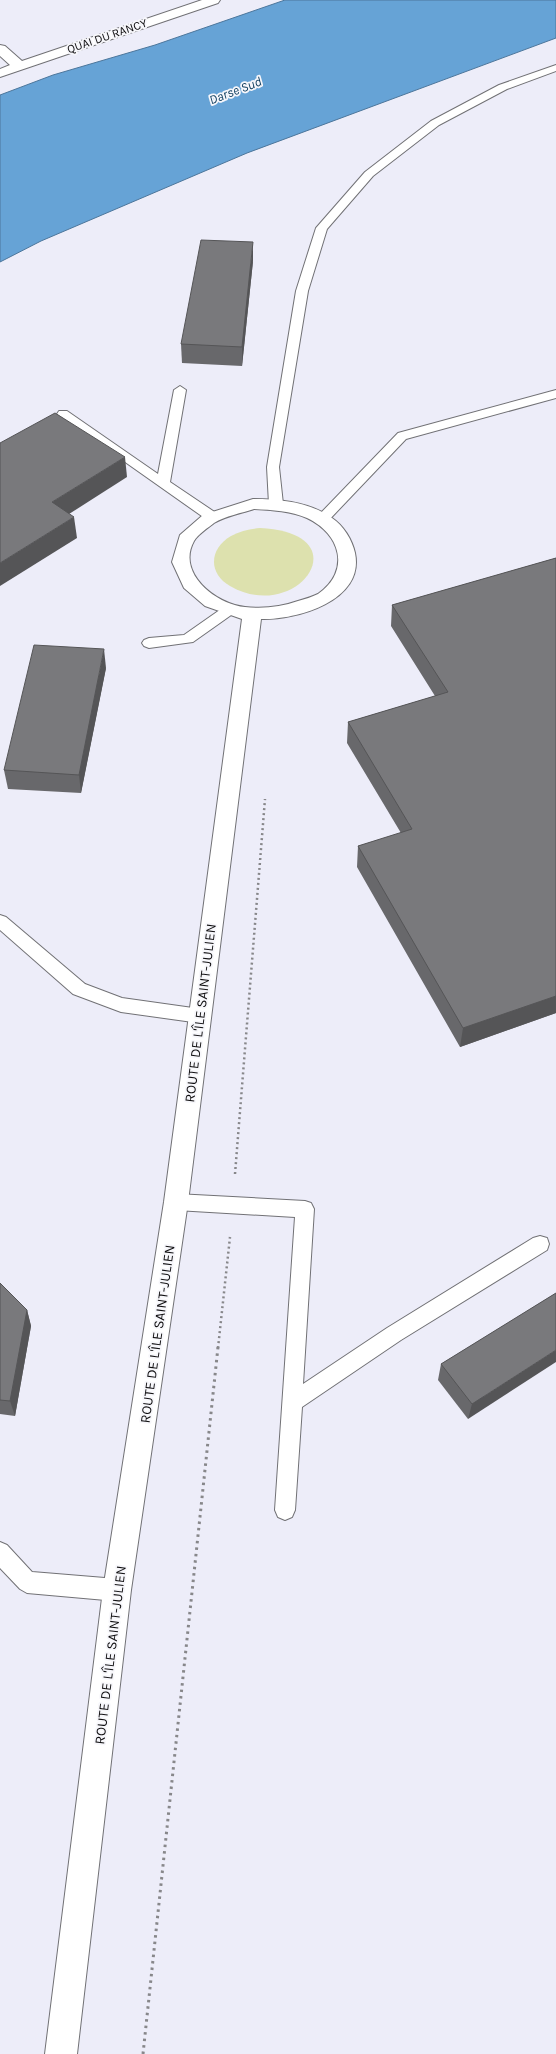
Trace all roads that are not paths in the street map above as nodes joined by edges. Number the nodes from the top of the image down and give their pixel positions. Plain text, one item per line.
1 (214, 0) edge
2 (0, 49) edge
3 (18, 65) junction
4 (556, 68) edge
5 (0, 73) edge
6 (180, 390) dead end
7 (556, 394) edge
8 (63, 414) dead end
9 (163, 483) junction
10 (276, 504) junction
11 (211, 516) junction
12 (322, 519) junction
13 (241, 612) junction
14 (149, 643) dead end
15 (0, 921) edge
16 (200, 1016) junction
17 (176, 1202) junction
18 (540, 1244) dead end
19 (293, 1402) junction
20 (285, 1510) dead end
21 (0, 1552) edge
22 (117, 1590) junction
23 (61, 2054) edge

1 - 3 street, QUAI DU RANCY
2 - 3 street
3 - 5 street, QUAI DU RANCY
4 - 10 lane
6 - 9 lane
7 - 12 lane
8 - 9 lane
9 - 11 lane
10 - 11 street
10 - 12 street
11 - 13 street
12 - 13 street
13 - 14 lane
13 - 16 street, ROUTE DE L'ÎLE SAINT-JULIEN
15 - 16 lane
16 - 17 street, ROUTE DE L'ÎLE SAINT-JULIEN
17 - 19 lane
17 - 22 street, ROUTE DE L'ÎLE SAINT-JULIEN
18 - 19 lane
19 - 20 lane
21 - 22 lane
22 - 23 street, ROUTE DE L'ÎLE SAINT-JULIEN

